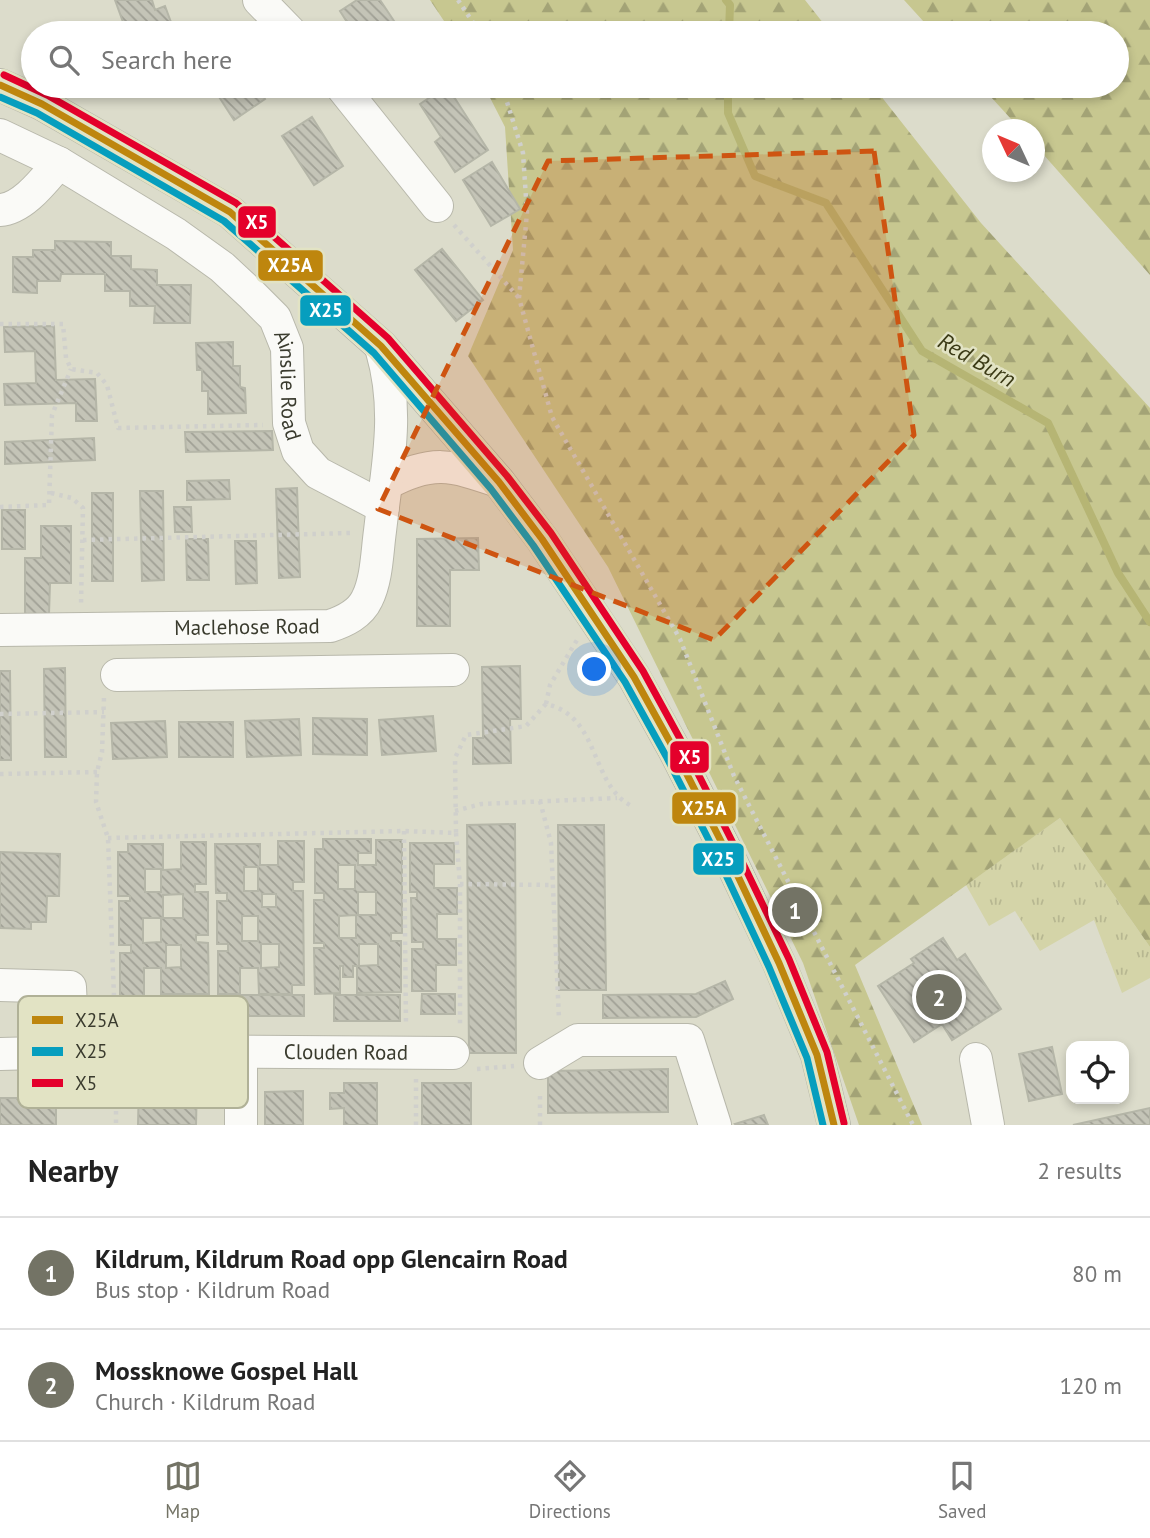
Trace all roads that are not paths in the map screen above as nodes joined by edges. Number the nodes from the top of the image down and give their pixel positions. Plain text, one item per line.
1 (259, 0) edge
2 (279, 21) edge
3 (0, 85) edge
4 (21, 94) edge
5 (29, 98) edge
6 (351, 98) edge
7 (0, 135) edge
8 (59, 163) junction
9 (437, 206) road end
10 (0, 210) edge
11 (380, 346) junction
12 (499, 482) junction
13 (383, 508) junction
14 (246, 627) junction
15 (0, 630) edge
16 (453, 670) dead end
17 (250, 673) junction
18 (117, 675) dead end
19 (0, 985) edge
20 (70, 996) edge
21 (248, 1052) edge
22 (453, 1053) road end
23 (0, 1054) edge
24 (18, 1054) edge
25 (976, 1059) dead end
26 (540, 1063) road end
27 (715, 1125) edge
28 (834, 1125) edge
29 (988, 1125) edge

1 - 2 street
3 - 4 street
5 - 11 street
6 - 9 street
7 - 8 street, Ainslie Road
8 - 10 street
8 - 13 street, Ainslie Road
11 - 12 street
11 - 13 street, Maclehose Road
12 - 13 street
12 - 28 street
13 - 14 street, Maclehose Road
14 - 15 street, Maclehose Road
14 - 17 street
16 - 17 street
17 - 18 street
19 - 20 street
21 - 22 street, Clouden Road
23 - 24 street, Clouden Road
25 - 29 street
26 - 27 street

